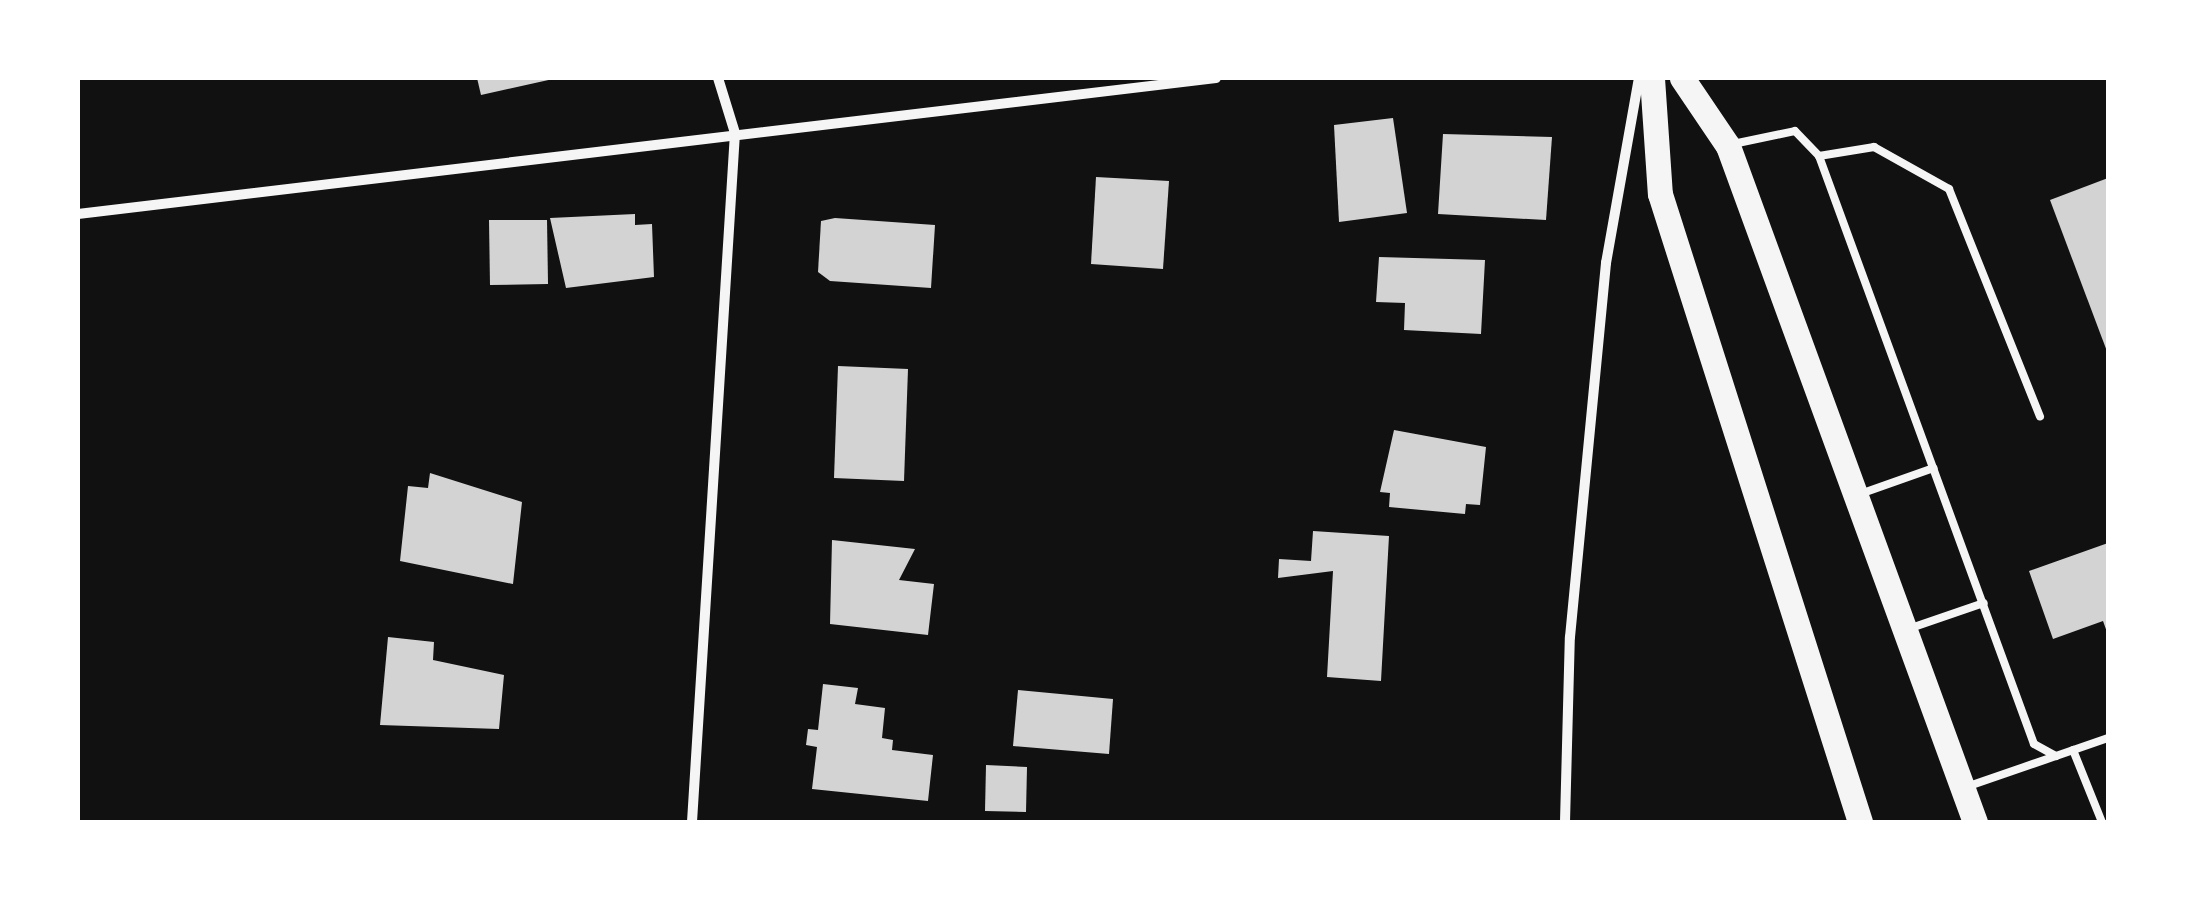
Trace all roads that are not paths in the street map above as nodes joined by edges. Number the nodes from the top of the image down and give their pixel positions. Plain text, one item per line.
1 (718, 78) edge
2 (1216, 78) edge
3 (1639, 78) edge
4 (1652, 78) edge
5 (1682, 78) edge
6 (735, 133) junction
7 (1728, 146) junction
8 (1818, 156) junction
9 (78, 214) edge
10 (2040, 416) dead end
11 (1934, 468) junction
12 (1851, 497) junction
13 (1984, 603) junction
14 (1902, 631) junction
15 (2108, 738) edge
16 (2073, 750) junction
17 (2056, 756) junction
18 (1962, 789) junction
19 (692, 822) edge
20 (1565, 822) edge
21 (1860, 822) edge
22 (1976, 822) edge
23 (2102, 822) edge

1 - 6 street
2 - 6 street
3 - 20 street
4 - 21 main road
5 - 7 main road
6 - 9 street
6 - 19 street
7 - 8 lane
7 - 12 main road
8 - 10 lane
8 - 11 lane
11 - 12 lane
11 - 13 lane
12 - 14 main road
13 - 14 lane
13 - 17 lane
14 - 18 main road
15 - 16 lane
16 - 17 lane
16 - 23 lane
17 - 18 lane
18 - 22 main road

